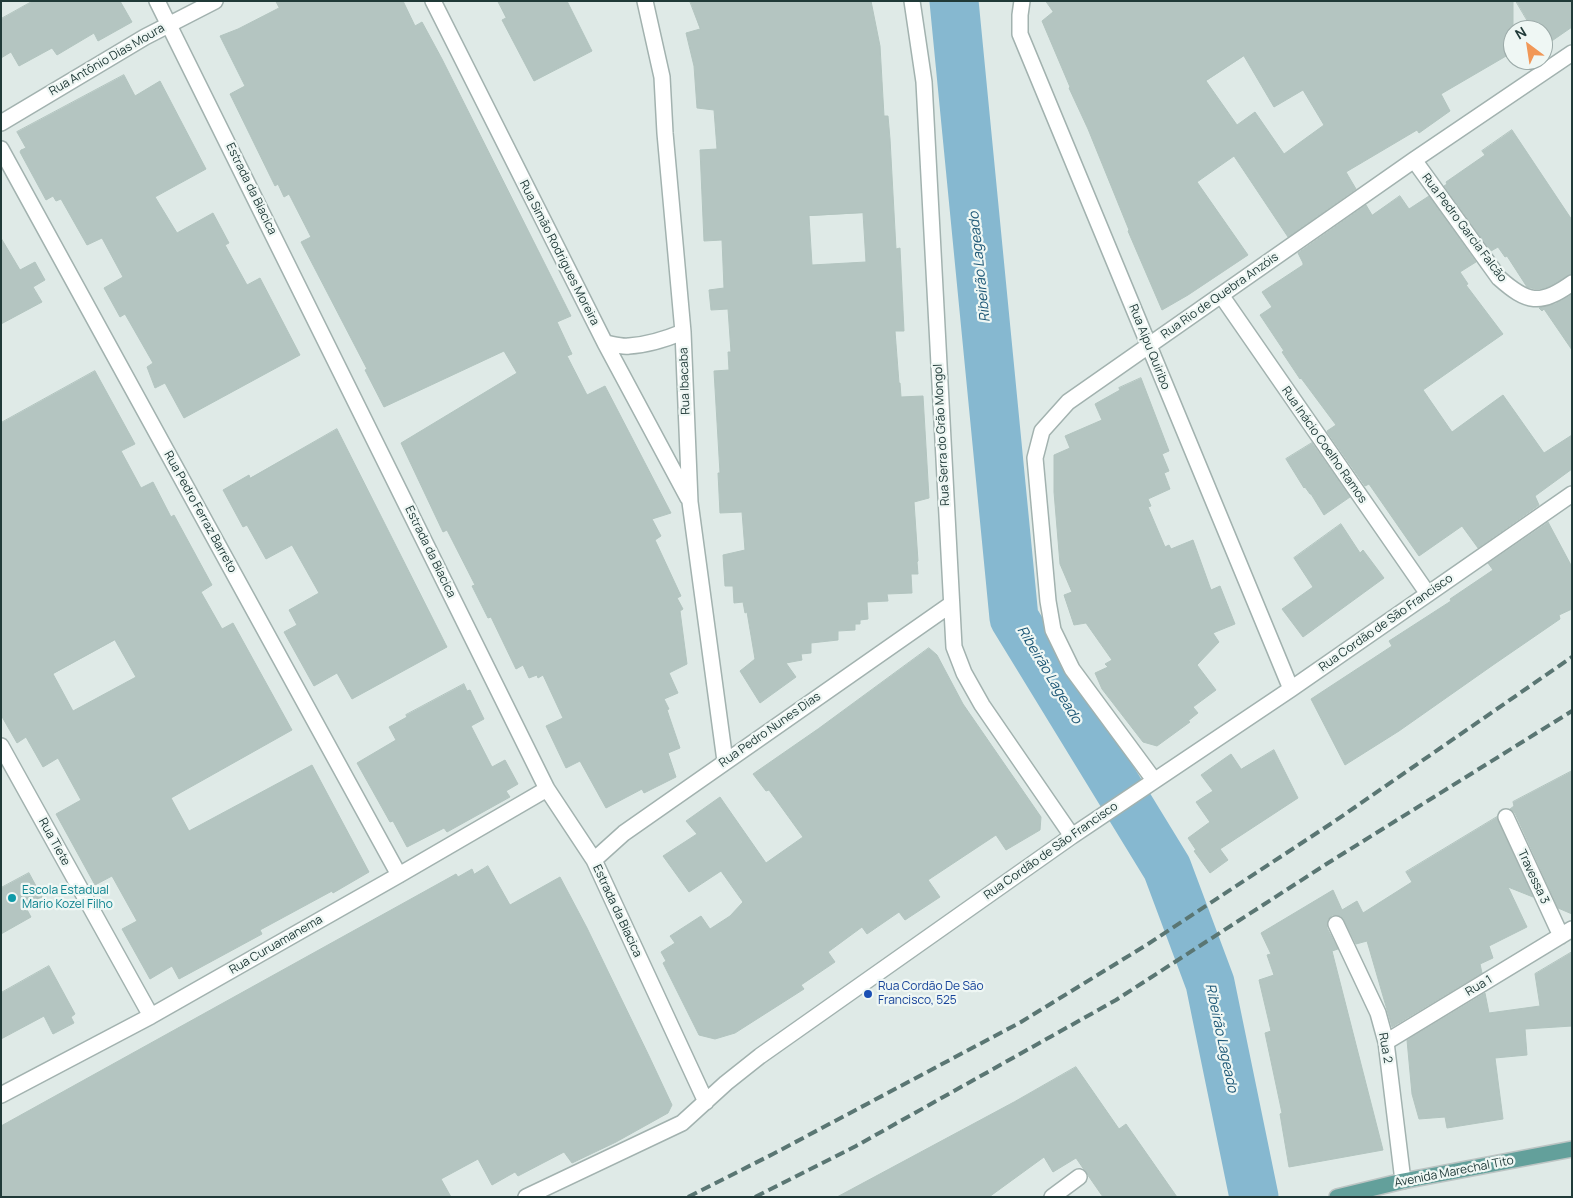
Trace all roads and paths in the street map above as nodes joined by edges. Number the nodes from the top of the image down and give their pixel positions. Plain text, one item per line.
1 (157, 1) edge
2 (215, 1) edge
3 (433, 1) edge
4 (645, 1) edge
5 (912, 1) edge
6 (1022, 2) edge
7 (169, 25) junction
8 (1572, 53) edge
9 (1, 123) edge
10 (1, 149) edge
11 (1414, 160) junction
12 (1572, 283) edge
13 (1221, 295) junction
14 (683, 332) junction
15 (604, 343) junction
16 (1149, 346) junction
17 (1572, 494) edge
18 (690, 502) junction
19 (1428, 594) junction
20 (950, 605) junction
21 (1291, 689) junction
22 (1, 746) edge
23 (725, 761) junction
24 (1154, 780) junction
25 (547, 789) junction
26 (1506, 817) dead end
27 (1072, 836) junction
28 (594, 860) junction
29 (400, 875) junction
30 (1336, 924) dead end
31 (1566, 933) edge
32 (151, 1016) junction
33 (1386, 1042) junction
34 (1, 1095) edge
35 (706, 1102) junction
36 (1572, 1150) edge
37 (1080, 1177) dead end
38 (1403, 1181) junction
39 (526, 1197) edge
40 (1052, 1197) edge
41 (1337, 1197) edge

1 - 7 street, Estrada da Biacica
2 - 7 street, Rua Antônio Dias Moura
3 - 15 street, Rua Simão Rodrigues Moreira
4 - 14 street, Rua Ibacaba
5 - 20 street, Rua Serra do Grão Mongol
6 - 16 street, Rua Aipu Quiribo
7 - 9 street, Rua Antônio Dias Moura
7 - 25 street, Estrada da Biacica
8 - 11 street, Rua Rio de Quebra Anzóis
10 - 29 street, Rua Pedro Ferraz Barreto
11 - 12 street, Rua Pedro Garcia Falcão
11 - 13 street, Rua Rio de Quebra Anzóis
13 - 16 street, Rua Rio de Quebra Anzóis
13 - 19 street, Rua Inácio Coelho Ramos
14 - 15 street
14 - 18 street, Rua Ibacaba
15 - 18 street, Rua Simão Rodrigues Moreira
16 - 21 street, Rua Aipu Quiribo
16 - 24 street, Rua Rio de Quebra Anzóis
17 - 19 street, Rua Cordão de São Francisco
18 - 23 street, Rua Ibacaba
19 - 21 street, Rua Cordão de São Francisco
20 - 23 street, Rua Pedro Nunes Dias
20 - 27 street, Rua Serra do Grão Mongol
21 - 24 street, Rua Cordão de São Francisco
22 - 32 street, Rua Tiete
23 - 28 street, Rua Pedro Nunes Dias
24 - 27 street, Rua Cordão de São Francisco
25 - 28 street, Estrada da Biacica
25 - 29 street, Rua Curuamanema
26 - 31 street, Travessa 3
27 - 35 street, Rua Cordão de São Francisco
28 - 35 street, Estrada da Biacica
29 - 32 street, Rua Curuamanema
30 - 33 street, Rua 2
31 - 33 street, Rua 1
32 - 34 street, Rua Curuamanema
33 - 38 street, Rua 2
35 - 39 street, Rua Cordão de São Francisco
36 - 38 main road, Avenida Marechal Tito
37 - 40 street
38 - 41 main road, Avenida Marechal Tito

